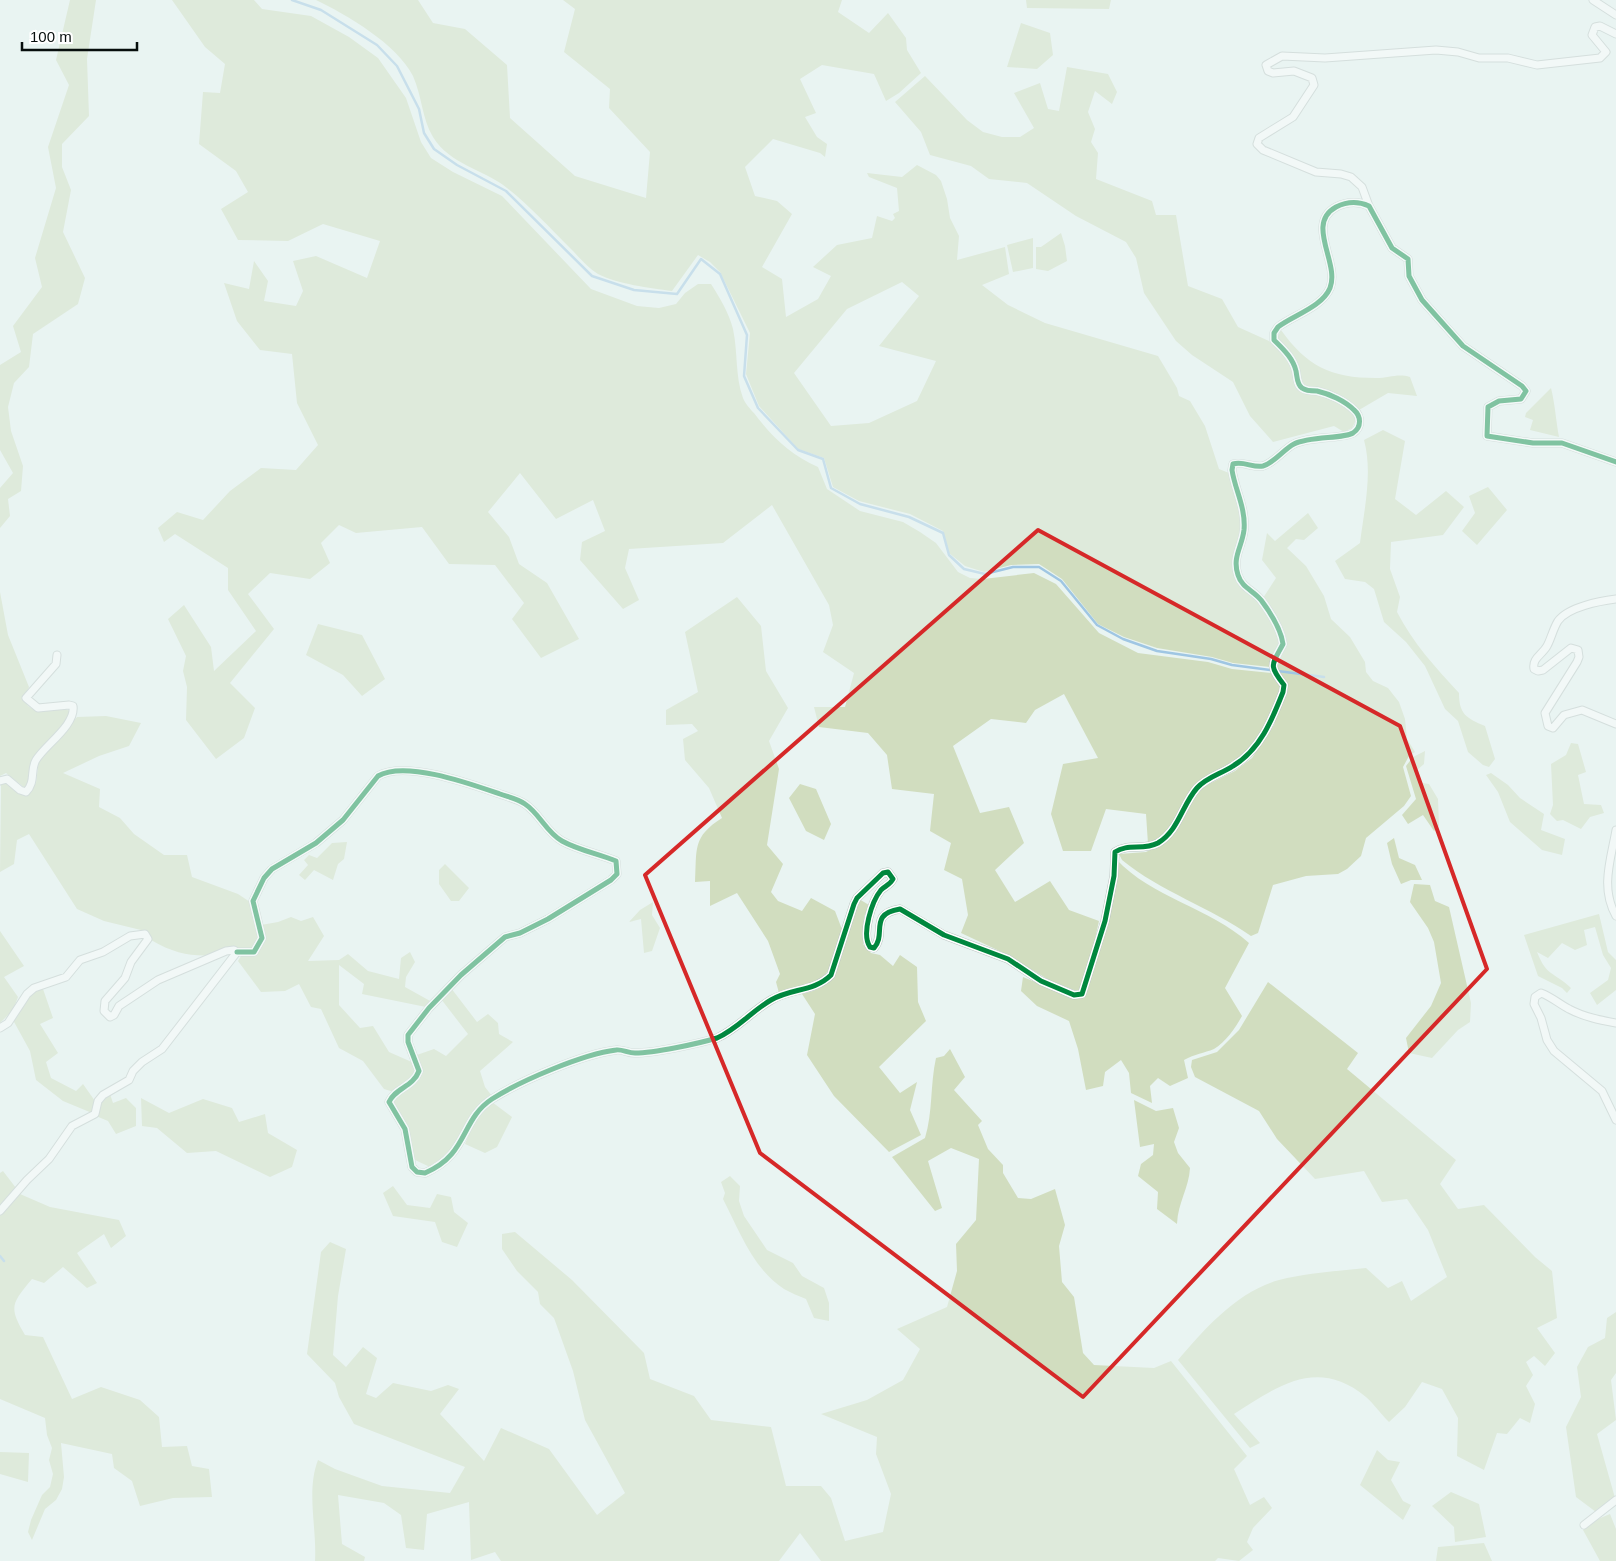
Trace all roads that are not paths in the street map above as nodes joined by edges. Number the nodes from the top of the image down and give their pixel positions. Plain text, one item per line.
1 (1593, 0) edge
2 (1616, 16) edge
3 (1616, 34) edge
4 (1369, 206) junction
5 (1616, 462) edge
6 (1616, 599) edge
7 (58, 655) dead end
8 (1616, 724) edge
9 (0, 781) edge
10 (1616, 830) edge
11 (1616, 916) edge
12 (237, 952) junction
13 (1616, 1023) edge
14 (0, 1028) edge
15 (1616, 1120) edge
16 (0, 1211) edge
17 (1616, 1500) edge
18 (1584, 1525) dead end

1 - 2 street
3 - 4 street
4 - 5 street
4 - 12 street
6 - 8 street
7 - 9 street
10 - 11 street
12 - 14 street
12 - 16 street
13 - 15 street
17 - 18 street

